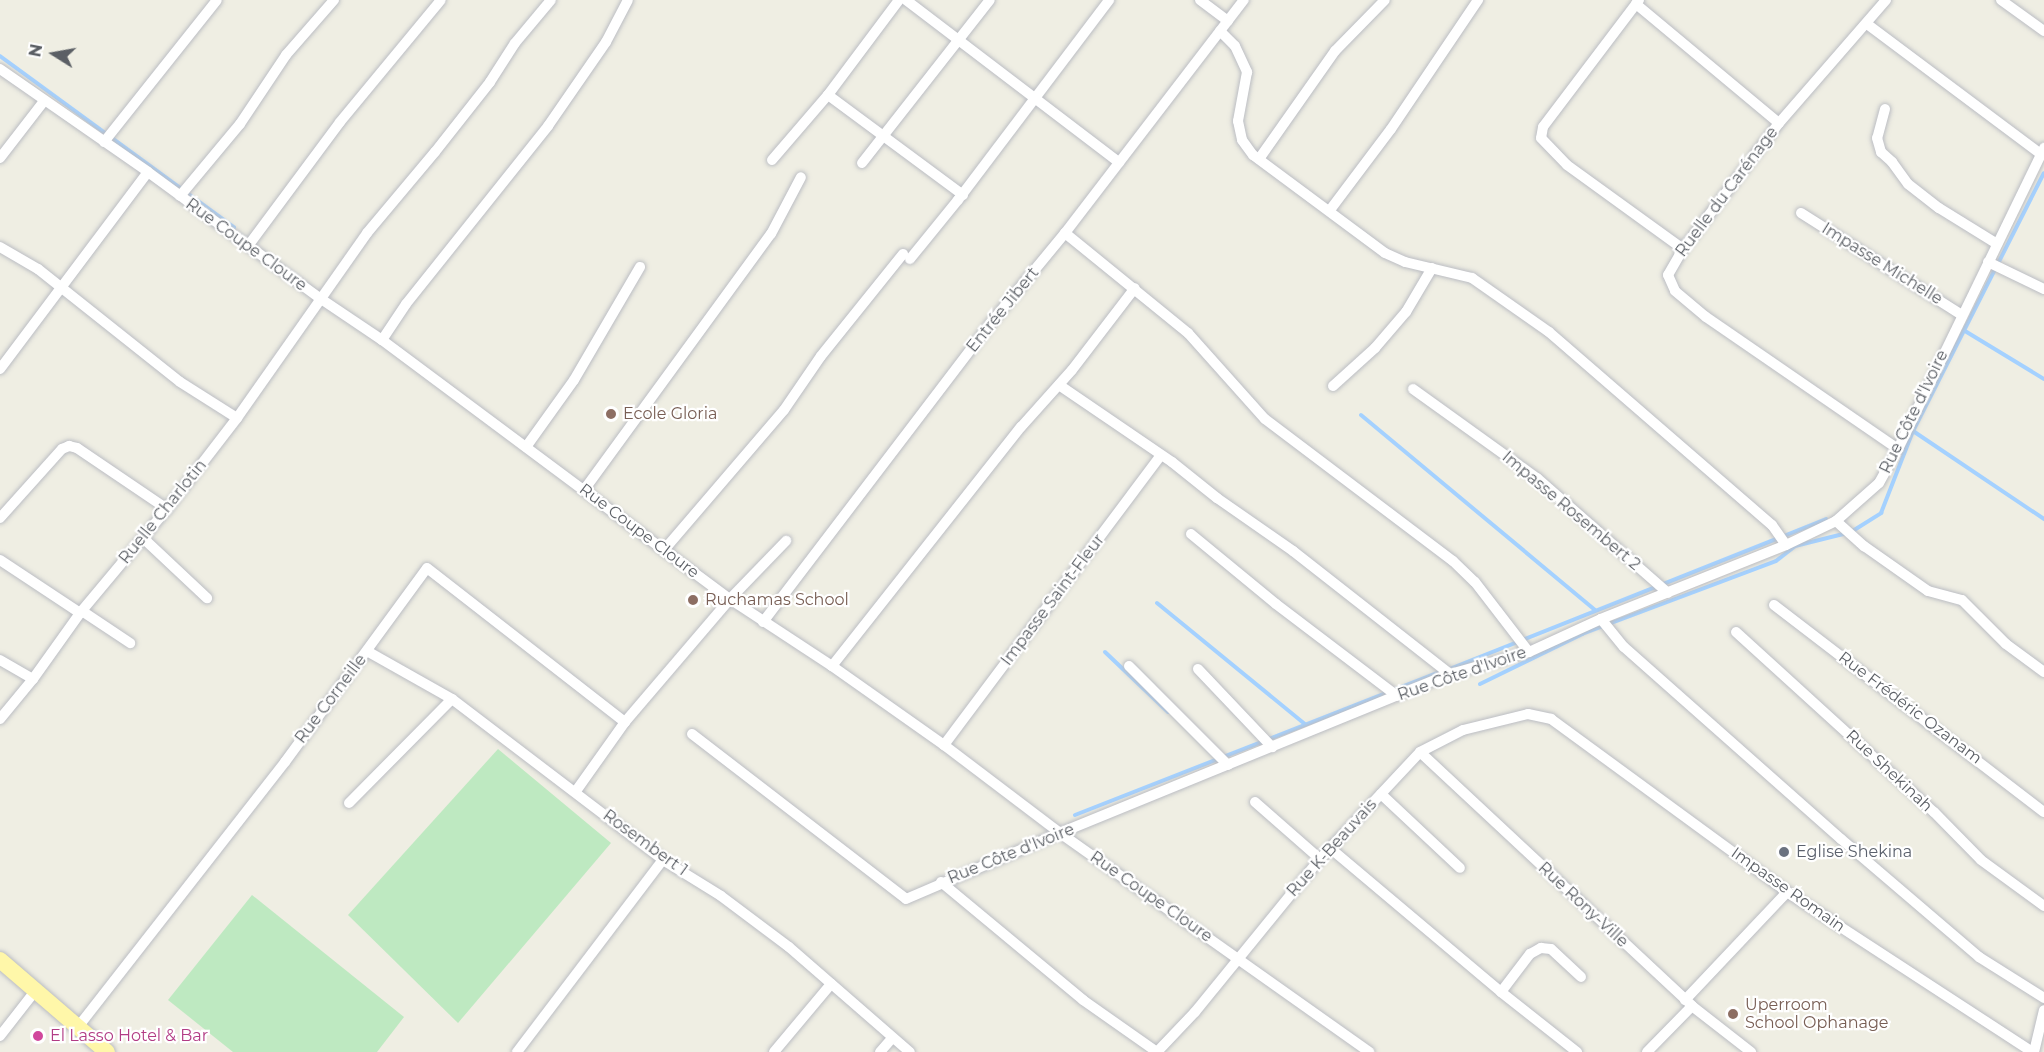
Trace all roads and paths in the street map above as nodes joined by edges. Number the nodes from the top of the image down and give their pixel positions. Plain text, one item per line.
1 (217, 0) edge
2 (334, 0) edge
3 (441, 0) edge
4 (551, 0) edge
5 (628, 0) edge
6 (899, 0) edge
7 (906, 0) edge
8 (990, 0) edge
9 (1109, 0) edge
10 (1200, 0) edge
11 (1244, 0) edge
12 (1384, 0) edge
13 (1478, 0) edge
14 (1886, 0) edge
15 (2001, 0) edge
16 (1638, 2) edge
17 (1228, 21) junction
18 (1867, 24) junction
19 (1220, 31) junction
20 (2044, 32) edge
21 (958, 41) junction
22 (0, 69) edge
23 (828, 95) junction
24 (1034, 98) junction
25 (44, 101) junction
26 (1886, 109) dead end
27 (1779, 123) junction
28 (883, 135) junction
29 (104, 142) junction
30 (2042, 151) edge
31 (0, 158) edge
32 (1259, 159) junction
33 (772, 160) dead end
34 (1119, 162) junction
35 (862, 163) dead end
36 (148, 172) junction
37 (801, 177) dead end
38 (963, 195) junction
39 (180, 196) junction
40 (1330, 210) junction
41 (1801, 213) dead end
42 (1065, 233) junction
43 (1997, 244) junction
44 (248, 246) junction
45 (0, 247) edge
46 (1683, 249) junction
47 (1989, 262) junction
48 (640, 267) dead end
49 (1432, 268) junction
50 (1135, 288) junction
51 (2044, 289) edge
52 (62, 290) junction
53 (321, 299) junction
54 (1962, 315) junction
55 (382, 340) junction
56 (0, 369) edge
57 (1059, 385) junction
58 (1334, 386) dead end
59 (1413, 389) dead end
60 (237, 418) junction
61 (526, 447) junction
62 (1898, 449) junction
63 (1161, 455) junction
64 (584, 490) junction
65 (167, 510) junction
66 (0, 518) edge
67 (1839, 525) junction
68 (1191, 534) dead end
69 (144, 538) junction
70 (786, 541) dead end
71 (1786, 545) junction
72 (664, 550) junction
73 (0, 560) edge
74 (1668, 593) junction
75 (207, 598) dead end
76 (730, 599) junction
77 (1774, 605) dead end
78 (81, 612) junction
79 (1601, 619) junction
80 (764, 622) junction
81 (1736, 632) dead end
82 (130, 643) dead end
83 (367, 651) junction
84 (1529, 652) junction
85 (0, 660) edge
86 (832, 666) junction
87 (1129, 666) dead end
88 (1198, 669) dead end
89 (2044, 672) edge
90 (1450, 674) junction
91 (33, 679) junction
92 (1397, 696) junction
93 (452, 699) junction
94 (0, 719) edge
95 (1551, 719) joint
96 (625, 723) junction
97 (692, 734) dead end
98 (945, 745) junction
99 (1272, 747) junction
100 (1420, 752) junction
101 (1228, 765) junction
102 (576, 791) junction
103 (1381, 794) junction
104 (1255, 802) dead end
105 (349, 803) dead end
106 (2044, 812) edge
107 (1060, 833) junction
108 (1330, 848) junction
109 (1320, 859) junction
110 (663, 860) junction
111 (1460, 868) dead end
112 (941, 882) junction
113 (1787, 892) junction
114 (2044, 906) edge
115 (1238, 958) junction
116 (0, 960) edge
117 (1581, 977) dead end
118 (831, 984) junction
119 (36, 990) junction
120 (1501, 992) junction
121 (2044, 998) edge
122 (1689, 1003) junction
123 (2044, 1010) edge
124 (78, 1027) junction
125 (0, 1036) edge
126 (892, 1038) junction
127 (107, 1052) edge
128 (517, 1052) edge
129 (774, 1052) edge
130 (880, 1052) edge
131 (910, 1052) edge
132 (1157, 1052) edge
133 (1369, 1052) edge
134 (1577, 1052) edge
135 (1647, 1052) edge
136 (1751, 1052) edge
137 (2033, 1052) edge

1 - 29 street
2 - 39 street
3 - 44 street
4 - 53 street, Ruelle Charlotin
5 - 55 street
6 - 23 street
7 - 21 street
8 - 21 street
9 - 24 street
10 - 17 street
11 - 17 street, Entrée Jibert
12 - 32 street
13 - 40 street
14 - 18 street, Ruelle du Carénage
15 - 20 street
16 - 27 street
16 - 46 street
17 - 19 street, Entrée Jibert
18 - 27 street, Ruelle du Carénage
18 - 30 street
19 - 32 street
19 - 34 street, Entrée Jibert
21 - 24 street
21 - 28 street
22 - 25 street, Rue Coupe Cloure
23 - 28 street
23 - 33 street
24 - 34 street
24 - 38 street
25 - 29 street, Rue Coupe Cloure
25 - 31 street
26 - 43 street
27 - 46 street, Ruelle du Carénage
28 - 35 street
28 - 38 street
29 - 36 street, Rue Coupe Cloure
30 - 43 street, Rue Côte d'Ivoire
32 - 40 street
34 - 42 street, Entrée Jibert
36 - 39 street, Rue Coupe Cloure
36 - 52 street
37 - 64 street
38 - 72 street
39 - 44 street, Rue Coupe Cloure
40 - 49 street
41 - 54 street, Impasse Michelle
42 - 50 street
42 - 80 street, Entrée Jibert
43 - 47 street, Rue Côte d'Ivoire
44 - 53 street, Rue Coupe Cloure
45 - 52 street
46 - 62 street, Ruelle du Carénage
47 - 51 street
47 - 54 street, Rue Côte d'Ivoire
48 - 61 street
49 - 58 street
49 - 71 street
50 - 57 street
50 - 84 street
52 - 56 street
52 - 60 street
53 - 55 street, Rue Coupe Cloure
53 - 60 street, Ruelle Charlotin
54 - 62 street, Rue Côte d'Ivoire
55 - 61 street, Rue Coupe Cloure
57 - 63 street
57 - 86 street
59 - 74 street, Impasse Rosembert 2
60 - 65 street, Ruelle Charlotin
61 - 64 street, Rue Coupe Cloure
62 - 67 street, Rue Côte d'Ivoire
63 - 90 street
63 - 98 street, Impasse Saint-Fleur
64 - 72 street, Rue Coupe Cloure
65 - 66 street
65 - 69 street, Ruelle Charlotin
67 - 71 street, Rue Côte d'Ivoire
67 - 89 street
68 - 92 street
69 - 75 street
69 - 78 street, Ruelle Charlotin
70 - 76 street
71 - 74 street, Rue Côte d'Ivoire
72 - 76 street, Rue Coupe Cloure
73 - 78 street
74 - 79 street, Rue Côte d'Ivoire
76 - 80 street, Rue Coupe Cloure
76 - 96 street
77 - 106 street, Rue Frédéric Ozanam
78 - 82 street
78 - 91 street, Ruelle Charlotin
79 - 84 street, Rue Côte d'Ivoire
79 - 121 street
80 - 86 street, Rue Coupe Cloure
81 - 114 street, Rue Shekinah
83 - 93 street, Rosembert 1
83 - 96 street, Rue Corneille
83 - 124 street, Rue Corneille
84 - 90 street, Rue Côte d'Ivoire
85 - 91 street
86 - 98 street, Rue Coupe Cloure
87 - 101 street
88 - 99 street
90 - 92 street, Rue Côte d'Ivoire
91 - 94 street, Ruelle Charlotin
92 - 99 street, Rue Côte d'Ivoire
93 - 102 street, Rosembert 1
93 - 105 street
95 - 100 street, Rue K-Beauvais
95 - 113 street, Impasse Romain
96 - 102 street
97 - 112 street, Rue Côte d'Ivoire
98 - 107 street, Rue Coupe Cloure
99 - 101 street, Rue Côte d'Ivoire
100 - 103 street, Rue K-Beauvais
100 - 122 street, Rue Rony-Ville
101 - 107 street, Rue Côte d'Ivoire
102 - 110 street, Rosembert 1
103 - 108 street, Rue K-Beauvais
103 - 111 street
104 - 109 street
107 - 112 street, Rue Côte d'Ivoire
107 - 115 street, Rue Coupe Cloure
108 - 109 street, Rue K-Beauvais
108 - 120 street
109 - 115 street, Rue K-Beauvais
110 - 118 street, Rosembert 1
110 - 128 street
112 - 132 street
113 - 122 street
113 - 137 street, Impasse Romain
115 - 132 street, Rue K-Beauvais
115 - 133 street, Rue Coupe Cloure
116 - 119 main road
117 - 120 street
118 - 126 street, Rosembert 1
118 - 129 street
119 - 124 main road
119 - 125 street
120 - 134 street
122 - 135 street
122 - 136 street, Rue Rony-Ville
123 - 137 street
124 - 127 main road
126 - 130 street
126 - 131 street, Rosembert 1

